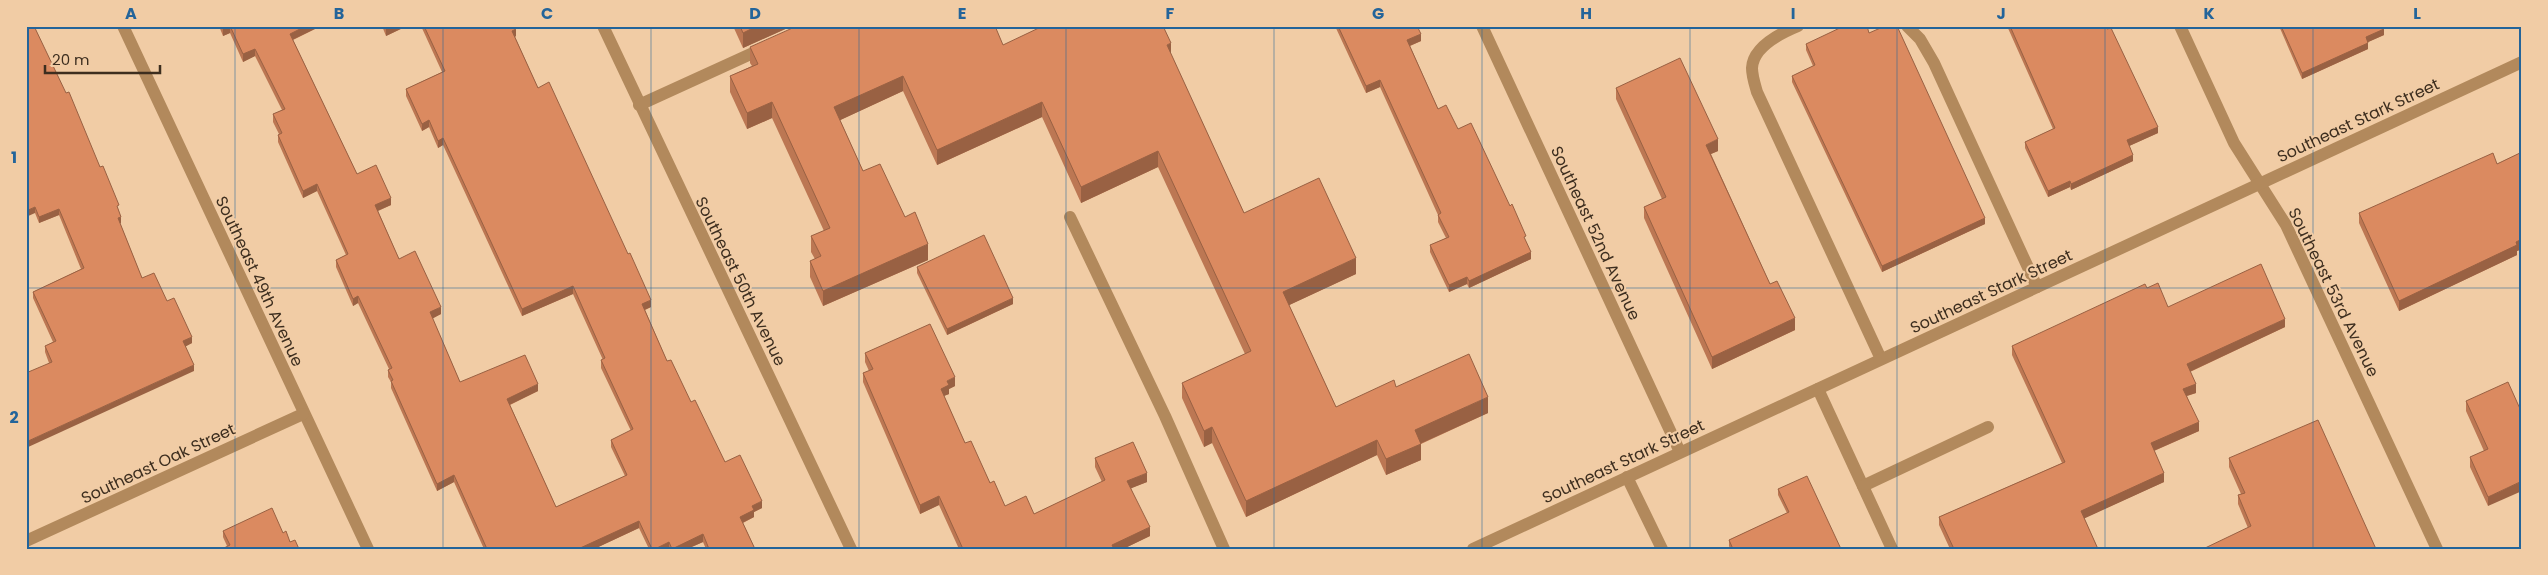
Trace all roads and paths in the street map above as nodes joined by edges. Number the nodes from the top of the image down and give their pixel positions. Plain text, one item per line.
1 (123, 26) edge
2 (603, 26) edge
3 (1482, 26) edge
4 (1798, 26) edge
5 (1907, 26) edge
6 (2180, 26) edge
7 (776, 43) edge
8 (2522, 62) edge
9 (640, 105) junction
10 (2260, 183) junction
11 (1070, 217) dead end
12 (2037, 287) junction
13 (1881, 359) junction
14 (1818, 389) junction
15 (303, 414) junction
16 (1988, 427) dead end
17 (1680, 452) junction
18 (1627, 477) junction
19 (1863, 486) junction
20 (26, 541) edge
21 (368, 549) edge
22 (852, 549) edge
23 (1224, 549) edge
24 (1473, 549) edge
25 (1662, 549) edge
26 (1892, 549) edge
27 (2437, 549) edge

1 - 15 street, Southeast 49th Avenue
2 - 9 street, Southeast 50th Avenue
3 - 17 street, Southeast 52nd Avenue
4 - 13 street
5 - 12 street
6 - 10 street, Southeast 53rd Avenue
7 - 9 street
8 - 10 street, Southeast Stark Street
9 - 22 street, Southeast 50th Avenue
10 - 12 street, Southeast Stark Street
10 - 27 street, Southeast 53rd Avenue
11 - 23 street
12 - 13 street, Southeast Stark Street
13 - 14 street, Southeast Stark Street
14 - 17 street, Southeast Stark Street
14 - 19 street
15 - 20 street, Southeast Oak Street
15 - 21 street, Southeast 49th Avenue
16 - 19 street
17 - 18 street, Southeast Stark Street
18 - 24 street, Southeast Stark Street
18 - 25 street
19 - 26 street

